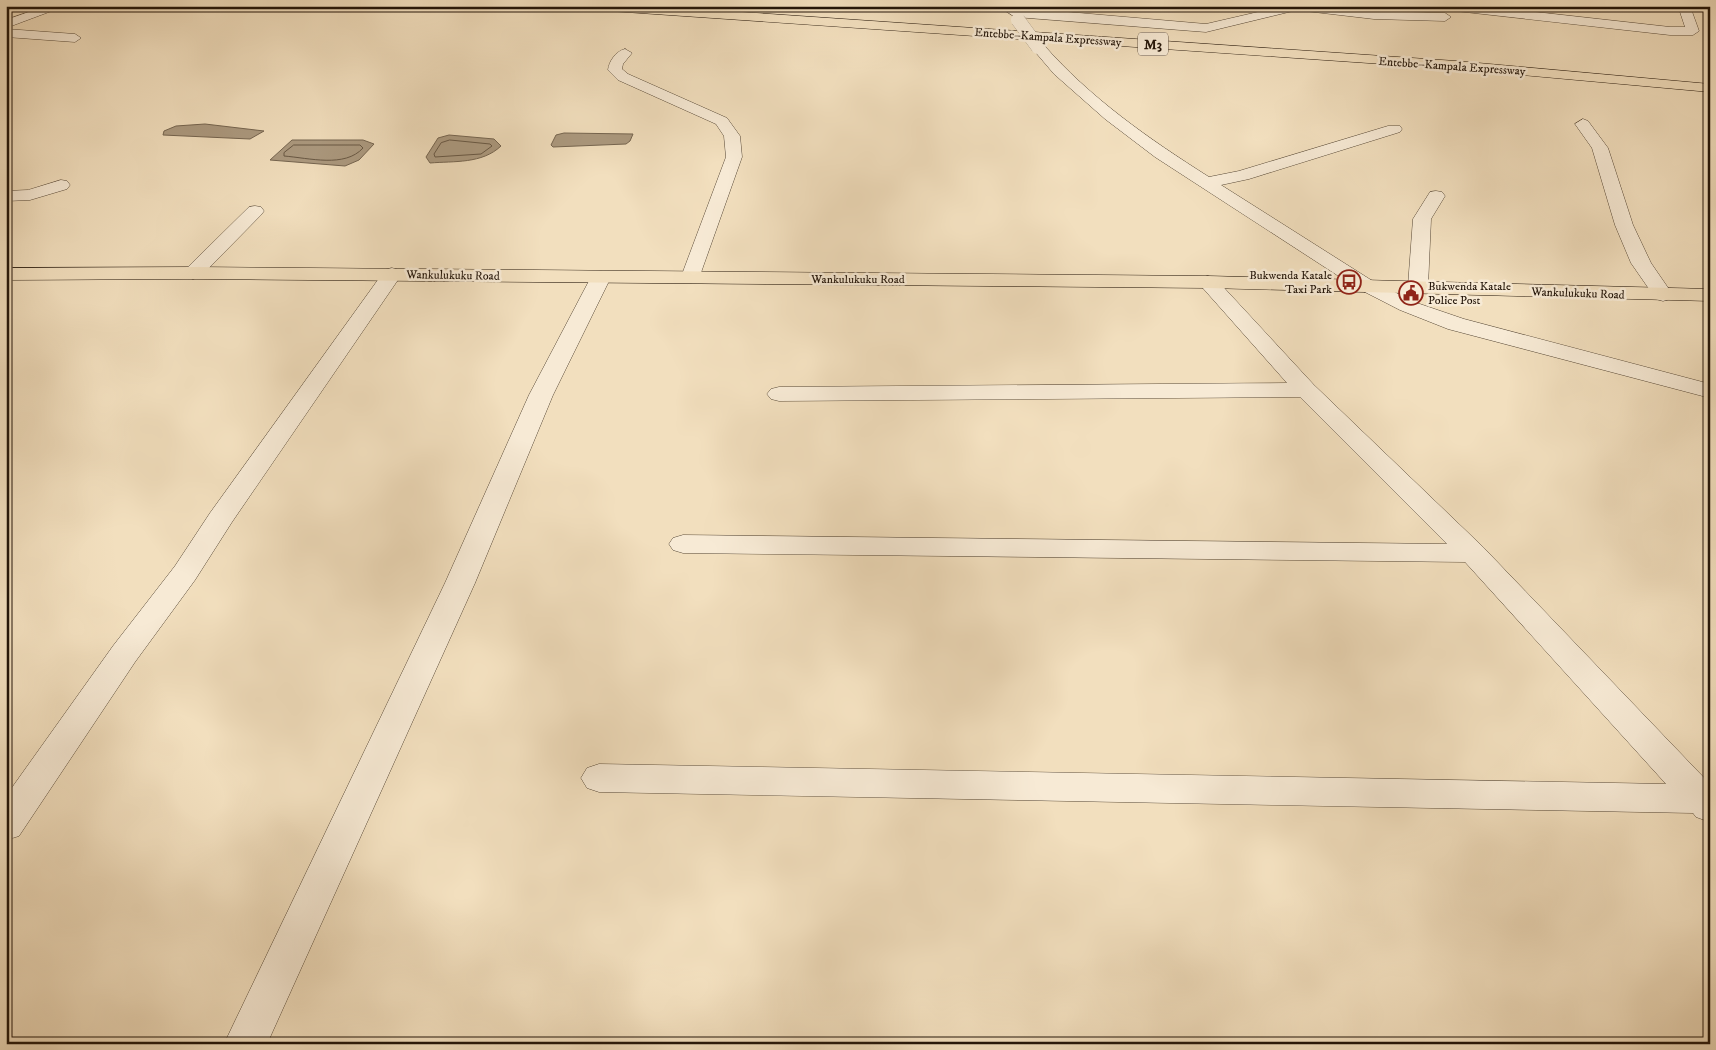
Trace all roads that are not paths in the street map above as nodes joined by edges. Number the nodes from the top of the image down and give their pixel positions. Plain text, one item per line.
1 (59, 6) edge
2 (596, 6) edge
3 (689, 6) edge
4 (1004, 6) edge
5 (1262, 6) edge
6 (1684, 6) edge
7 (1300, 7) edge
8 (1280, 12) junction
9 (1446, 12) edge
10 (1017, 16) junction
11 (6, 24) edge
12 (6, 32) edge
13 (75, 38) dead end
14 (625, 52) dead end
15 (1710, 82) edge
16 (1710, 88) edge
17 (1582, 124) dead end
18 (1394, 129) dead end
19 (1206, 183) junction
20 (61, 185) dead end
21 (6, 196) edge
22 (1436, 196) dead end
23 (255, 211) dead end
24 (193, 273) junction
25 (6, 274) edge
26 (392, 274) junction
27 (601, 277) junction
28 (691, 277) junction
29 (1208, 282) junction
30 (1364, 284) junction
31 (1418, 286) junction
32 (1663, 294) junction
33 (1710, 294) edge
34 (1306, 390) junction
35 (1710, 391) edge
36 (780, 394) dead end
37 (683, 544) dead end
38 (1473, 553) junction
39 (599, 778) dead end
40 (1705, 804) edge
41 (6, 825) edge
42 (245, 1044) edge

1 - 11 street
2 - 16 main road, Entebbe–Kampala Expressway / M3
3 - 15 main road, Entebbe–Kampala Expressway / M3
4 - 10 street
5 - 8 street
6 - 9 street
7 - 8 street
7 - 9 street
8 - 10 street
10 - 19 street, bridge
12 - 13 street
14 - 28 street
17 - 32 street
18 - 19 street
19 - 30 street
20 - 21 street
22 - 31 street
23 - 24 street
24 - 25 main road, Wankulukuku Road
24 - 26 main road, Wankulukuku Road
26 - 27 main road, Wankulukuku Road
26 - 41 street
27 - 28 main road, Wankulukuku Road
27 - 42 street
28 - 29 main road, Wankulukuku Road
29 - 30 main road, Wankulukuku Road
29 - 34 street
30 - 31 main road, Wankulukuku Road
30 - 35 street
31 - 32 main road, Wankulukuku Road
32 - 33 main road, Wankulukuku Road
34 - 36 street
34 - 38 street
37 - 38 street
38 - 40 street
39 - 40 street

